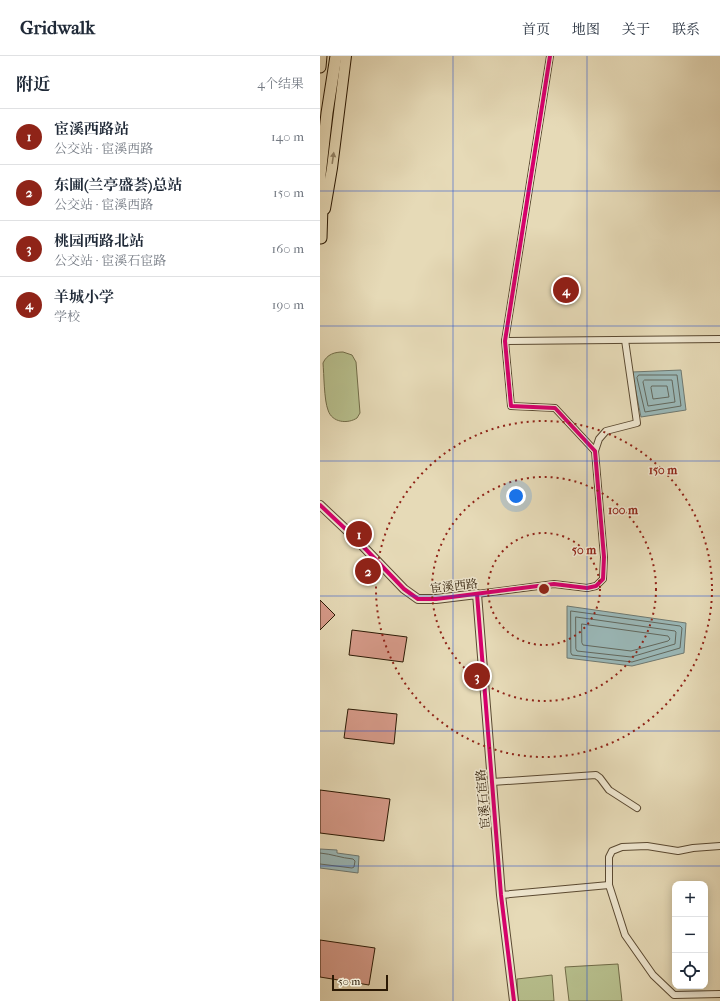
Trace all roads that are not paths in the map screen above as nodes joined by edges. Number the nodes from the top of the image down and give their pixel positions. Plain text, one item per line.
1 (321, 56) edge
2 (336, 56) edge
3 (346, 56) edge
4 (550, 56) edge
5 (320, 67) edge
6 (320, 176) edge
7 (320, 240) edge
8 (720, 339) edge
9 (625, 340) junction
10 (505, 341) junction
11 (595, 451) junction
12 (320, 504) edge
13 (477, 594) junction
14 (492, 782) junction
15 (637, 808) dead end
16 (720, 846) edge
17 (609, 885) junction
18 (501, 895) junction
19 (720, 994) edge
20 (514, 1001) edge

1 - 5 highway
2 - 6 highway
7 -> 3 highway
4 - 10 street
6 - 7 highway
8 - 9 street
9 - 10 street
9 - 11 street
10 - 11 street
11 - 13 street, 宦溪西路
12 - 13 street, 宦溪西路
13 - 14 street, 宦溪石宦路
14 - 15 street
14 - 18 street, 宦溪石宦路
16 - 17 street
17 - 18 street
17 - 19 street
18 - 20 street, 宦溪石宦路

